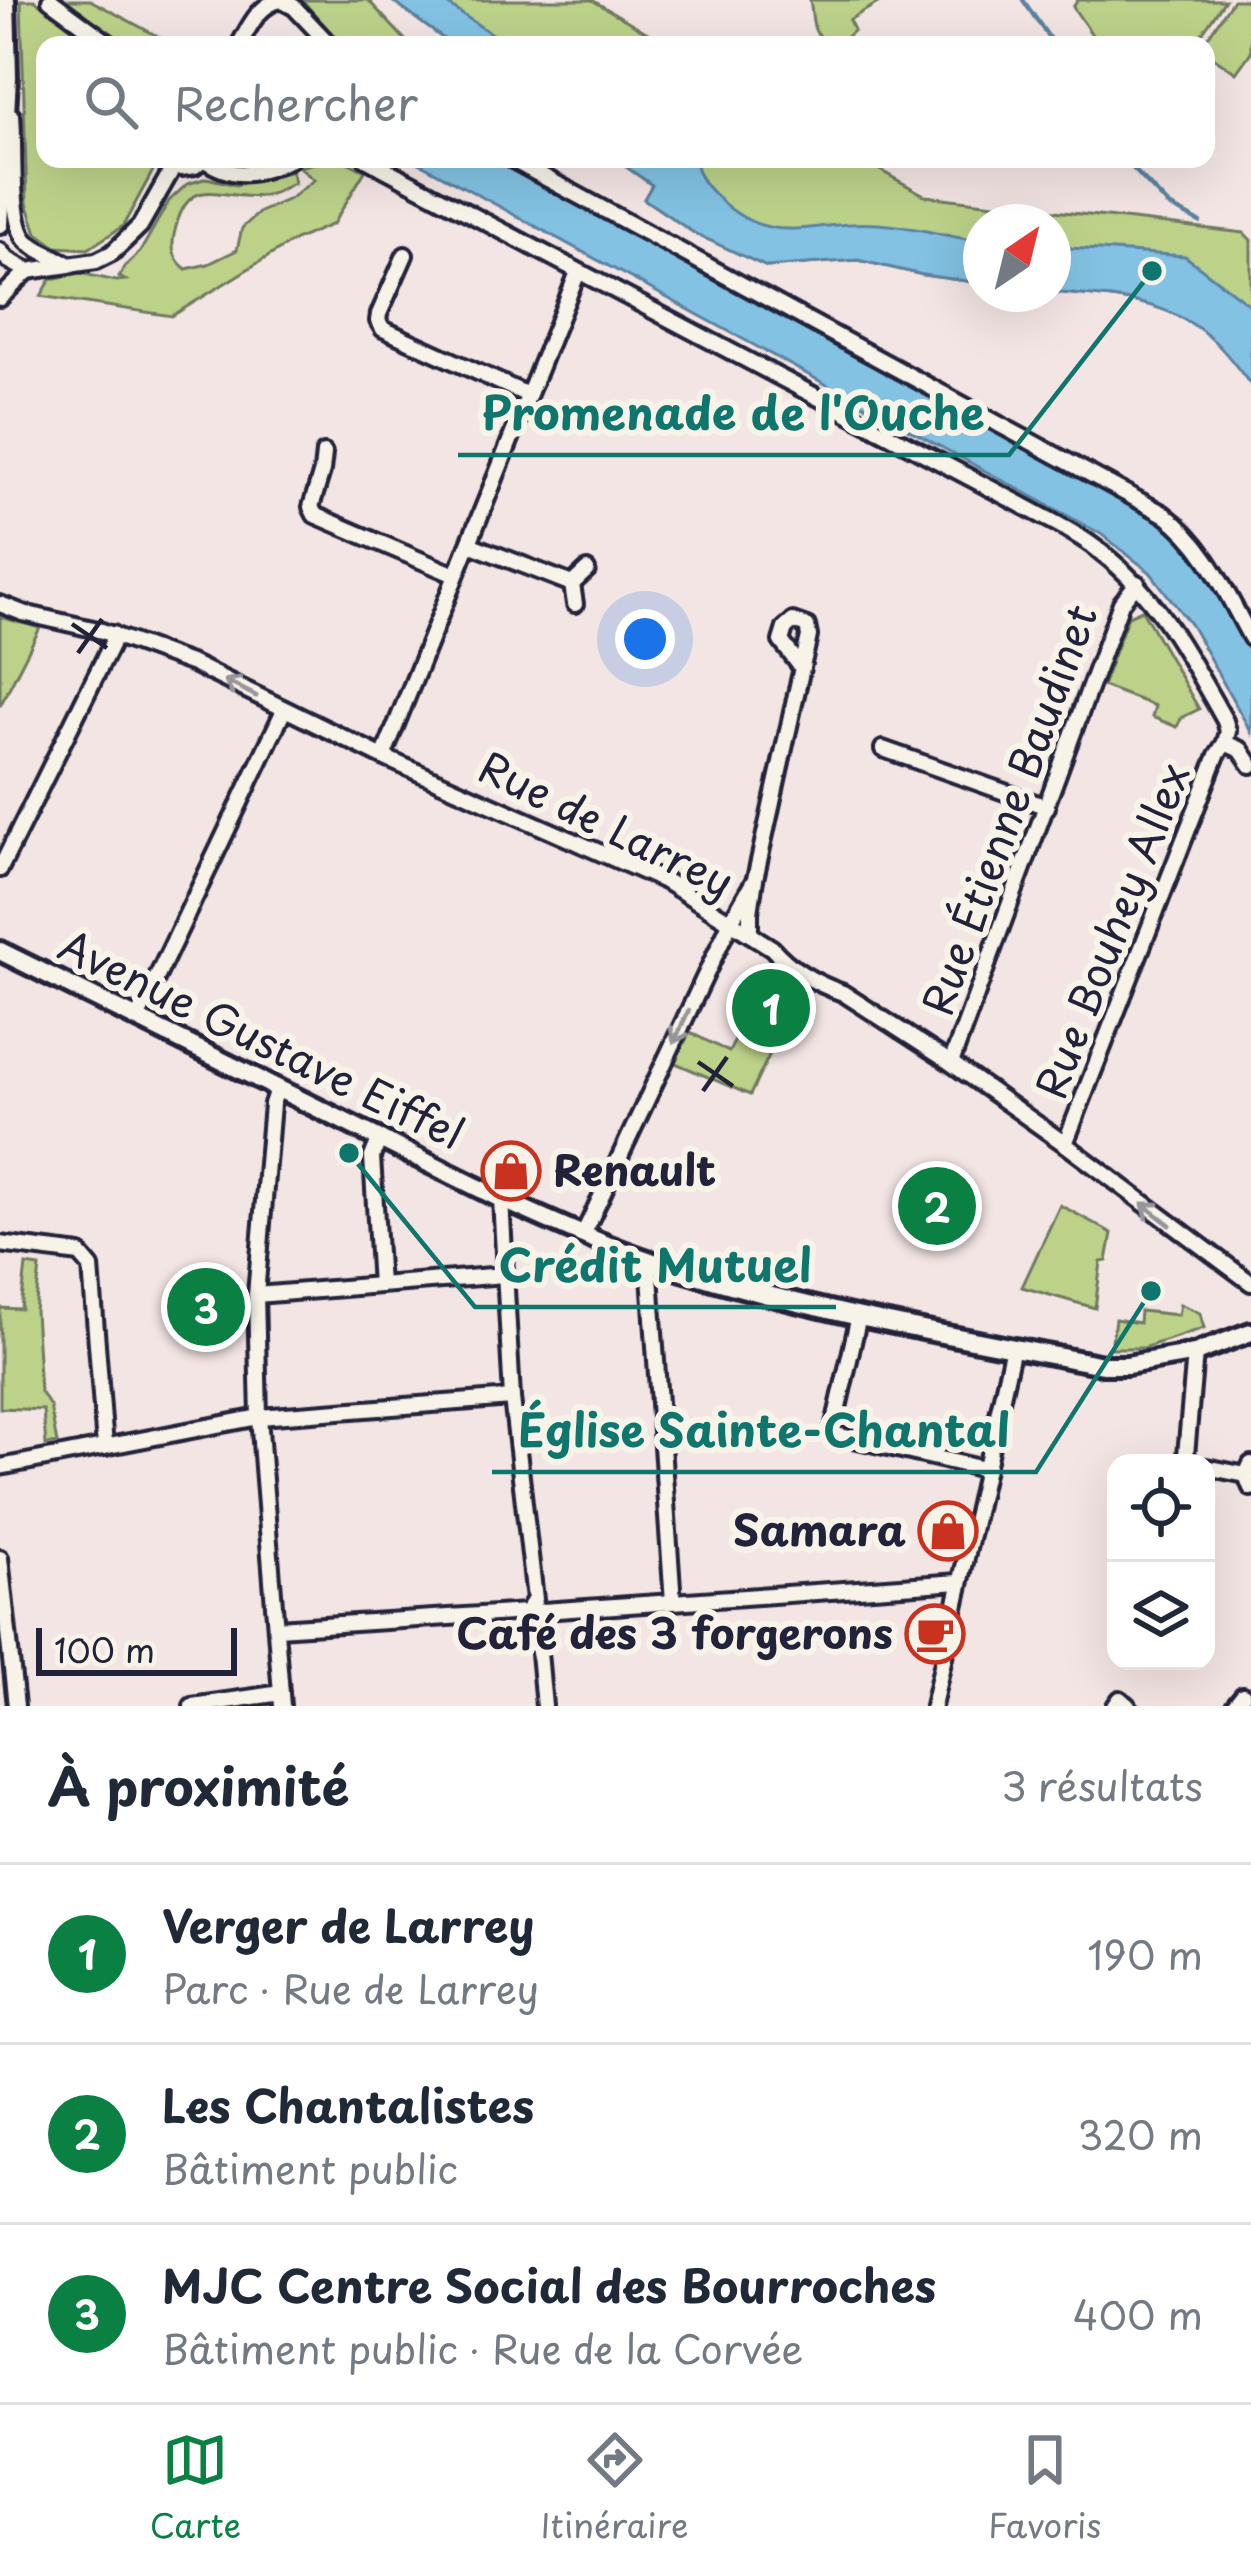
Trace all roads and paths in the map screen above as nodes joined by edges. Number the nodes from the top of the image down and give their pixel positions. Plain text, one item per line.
1 (50, 0) edge
2 (272, 1) edge
3 (6, 4) edge
4 (99, 36) edge
5 (244, 36) edge
6 (321, 36) edge
7 (8, 77) junction
8 (168, 168) edge
9 (220, 168) edge
10 (266, 168) edge
11 (383, 168) edge
12 (528, 168) edge
13 (0, 224) edge
14 (27, 242) junction
15 (0, 249) edge
16 (405, 255) dead end
17 (68, 264) junction
18 (28, 271) junction
19 (578, 272) junction
20 (0, 298) edge
21 (380, 325) junction
22 (369, 339) dead end
23 (528, 394) junction
24 (324, 453) dead end
25 (469, 544) junction
26 (587, 570) dead end
27 (455, 575) junction
28 (1137, 583) junction
29 (572, 584) junction
30 (0, 604) edge
31 (575, 604) dead end
32 (113, 634) junction
33 (1251, 638) edge
34 (802, 667) dead end
35 (284, 710) junction
36 (1225, 743) junction
37 (883, 749) dead end
38 (383, 757) junction
39 (1251, 766) edge
40 (1046, 807) junction
41 (0, 869) edge
42 (755, 879) junction
43 (730, 921) junction
44 (751, 934) junction
45 (0, 951) edge
46 (137, 1019) junction
47 (951, 1064) junction
48 (277, 1089) junction
49 (379, 1140) junction
50 (1065, 1144) junction
51 (501, 1199) junction
52 (583, 1235) junction
53 (0, 1244) edge
54 (650, 1261) junction
55 (504, 1275) junction
56 (1251, 1283) edge
57 (380, 1285) junction
58 (256, 1295) junction
59 (859, 1316) junction
60 (1251, 1332) edge
61 (1013, 1347) junction
62 (1195, 1353) junction
63 (512, 1397) junction
64 (259, 1417) junction
65 (105, 1447) junction
66 (1186, 1454) edge
67 (0, 1467) edge
68 (984, 1469) junction
69 (1215, 1469) edge
70 (1249, 1475) edge
71 (0, 1558) edge
72 (959, 1582) junction
73 (673, 1602) junction
74 (532, 1618) junction
75 (277, 1628) junction
76 (281, 1700) edge
77 (16, 1706) edge
78 (192, 1706) edge
79 (544, 1706) edge
80 (933, 1706) edge
81 (1114, 1706) edge
82 (1128, 1706) edge

1 - 4 street
2 - 5 street
2 - 6 street
3 - 7 main road
7 - 13 main road
7 - 14 street
8 - 17 street
9 - 10 street
11 - 19 street
12 - 33 street
14 - 15 street
14 - 17 street
15 - 18 street
16 - 21 street
17 - 18 street
18 - 20 street
19 - 23 street
19 - 28 street
21 - 22 street
21 - 23 street
23 - 25 street
24 - 27 street
25 - 27 street
25 - 29 street
26 - 29 street
27 - 38 street
28 - 36 street
28 - 40 street, Rue Étienne Baudinet
29 - 31 street
30 - 32 street, Rue de Larrey
35 -> 32 street, Rue de Larrey
32 - 41 street
34 - 42 street
35 - 38 street, Rue de Larrey
35 - 46 street
36 - 39 street
36 - 50 street, Rue Bouhey Allex
37 - 40 street
38 - 43 street, Rue de Larrey
40 - 47 street, Rue Étienne Baudinet
42 - 43 street
42 - 44 street
43 - 44 street, Rue de Larrey
43 -> 52 street
44 - 47 street, Rue de Larrey
45 - 46 main road, Avenue Gustave Eiffel
46 - 48 main road, Avenue Gustave Eiffel
47 - 50 street, Rue de Larrey
48 - 49 main road, Avenue Gustave Eiffel
48 - 58 street
49 - 51 main road, Avenue Gustave Eiffel
49 - 57 street
56 -> 50 street, Rue de Larrey
51 - 52 main road, Avenue Gustave Eiffel
51 - 55 street
52 - 54 main road, Avenue Gustave Eiffel
53 - 65 street
54 - 59 main road, Avenue Gustave Eiffel
54 - 73 street
55 - 57 street
55 - 63 street
57 - 58 street
58 - 64 street
59 - 61 main road, Avenue Gustave Eiffel
59 - 68 street
60 - 62 main road, Avenue Gustave Eiffel
61 - 62 main road, Avenue Gustave Eiffel
61 - 68 street
62 - 66 street
63 - 64 street
63 - 74 street
64 - 65 street
64 - 75 street
65 - 67 street
68 - 72 street
69 - 70 street
71 - 77 street
72 - 73 street
72 - 80 street
73 - 74 street
74 - 75 street
74 - 79 street
75 - 76 street
76 - 78 street
81 - 82 street

